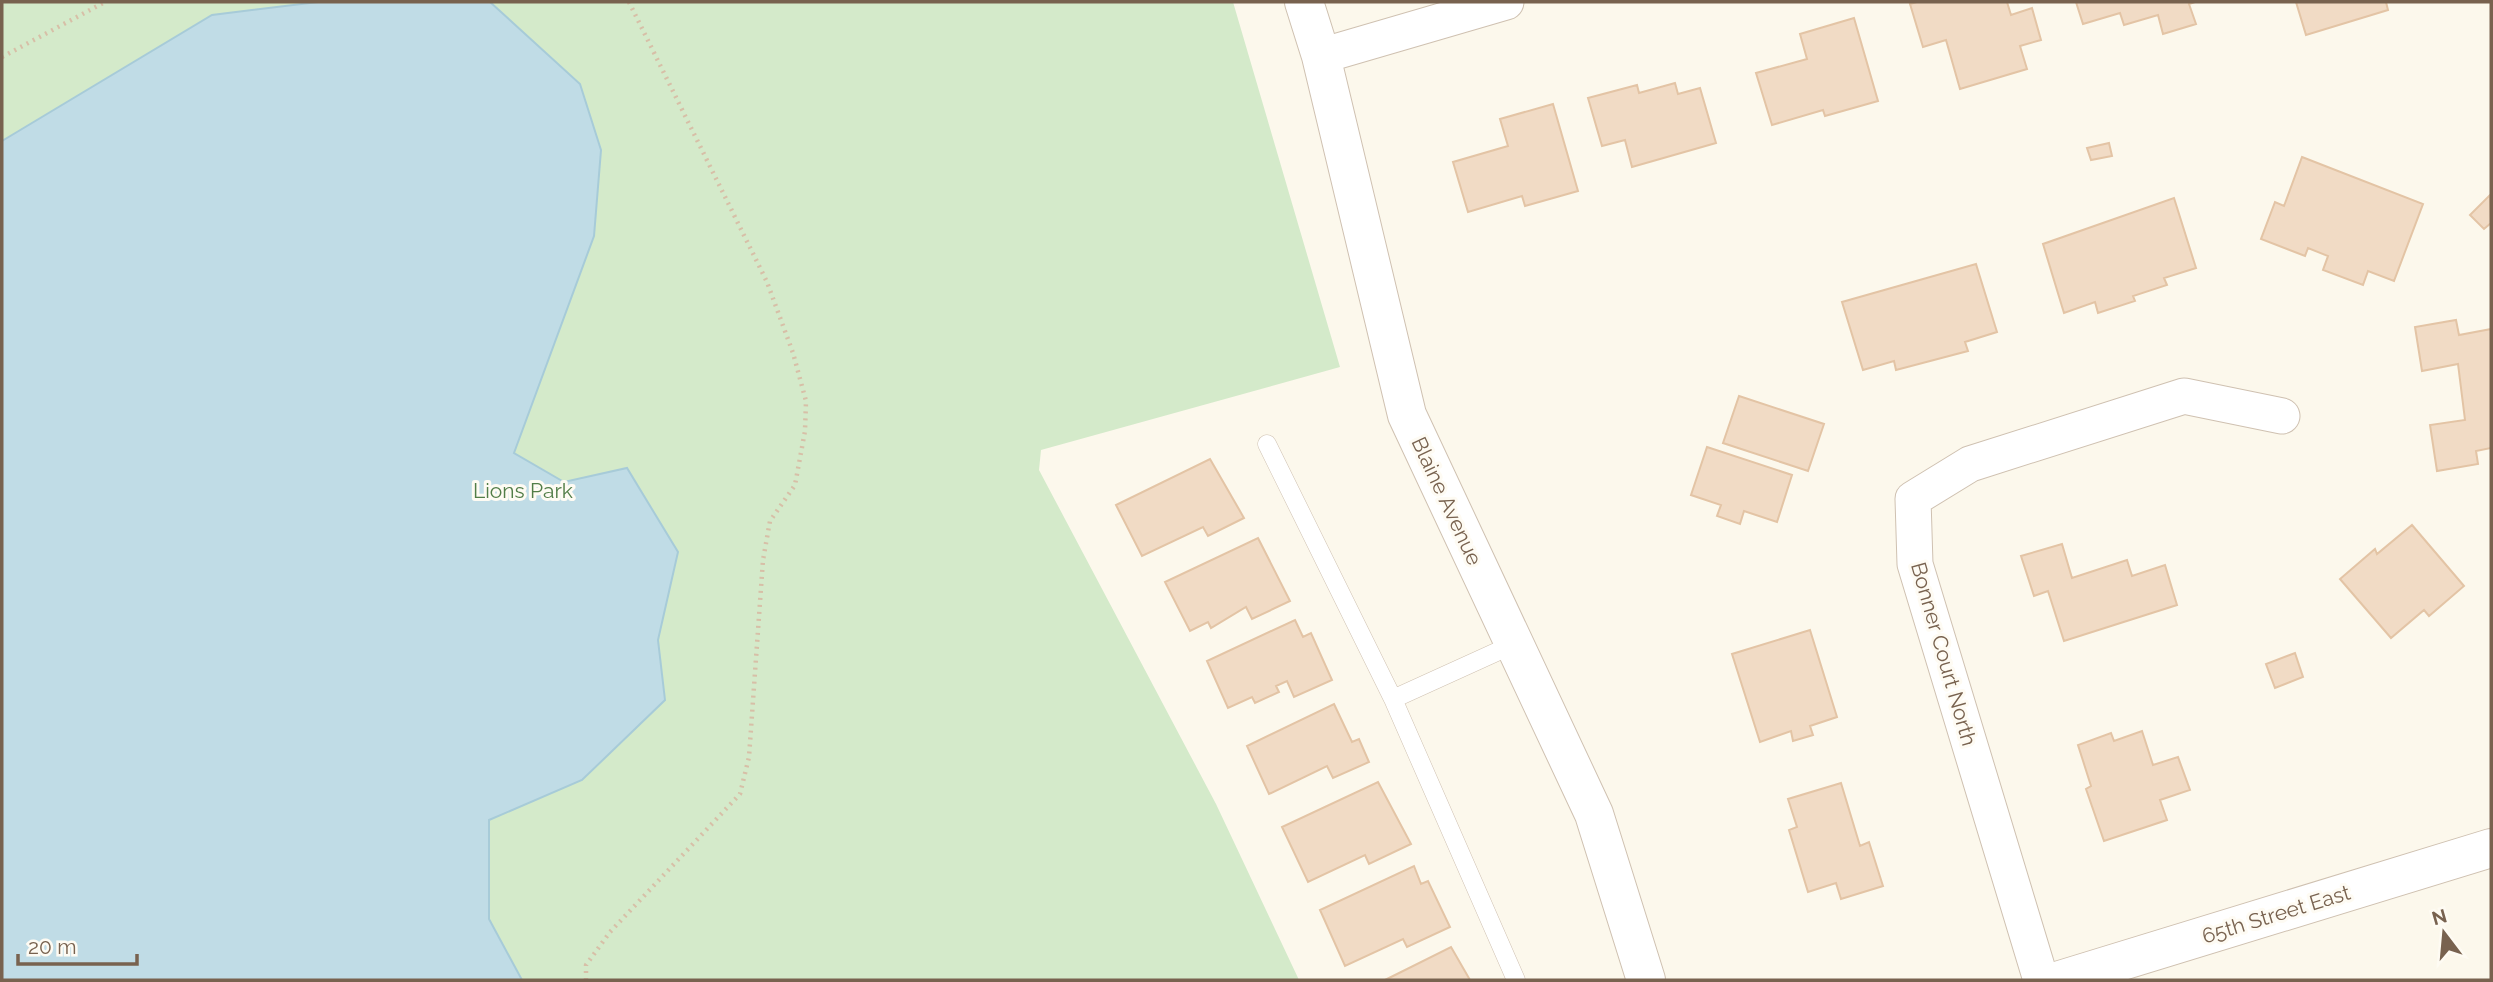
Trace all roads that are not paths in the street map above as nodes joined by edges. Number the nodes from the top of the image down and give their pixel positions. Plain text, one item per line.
1 (1304, 2) edge
2 (1506, 2) edge
3 (1321, 55) junction
4 (2282, 416) dead end
5 (1267, 443) dead end
6 (1514, 644) junction
7 (1393, 699) junction
8 (2491, 848) edge
9 (1516, 980) edge
10 (1646, 980) edge
11 (2041, 980) edge
12 (2060, 980) edge

1 - 3 street, Blaine Avenue
2 - 3 street
3 - 6 street, Blaine Avenue
4 - 11 street, Bonner Court North
5 - 7 lane
6 - 7 lane
6 - 10 street, Blaine Avenue
7 - 9 lane
8 - 12 street, 65th Street East

